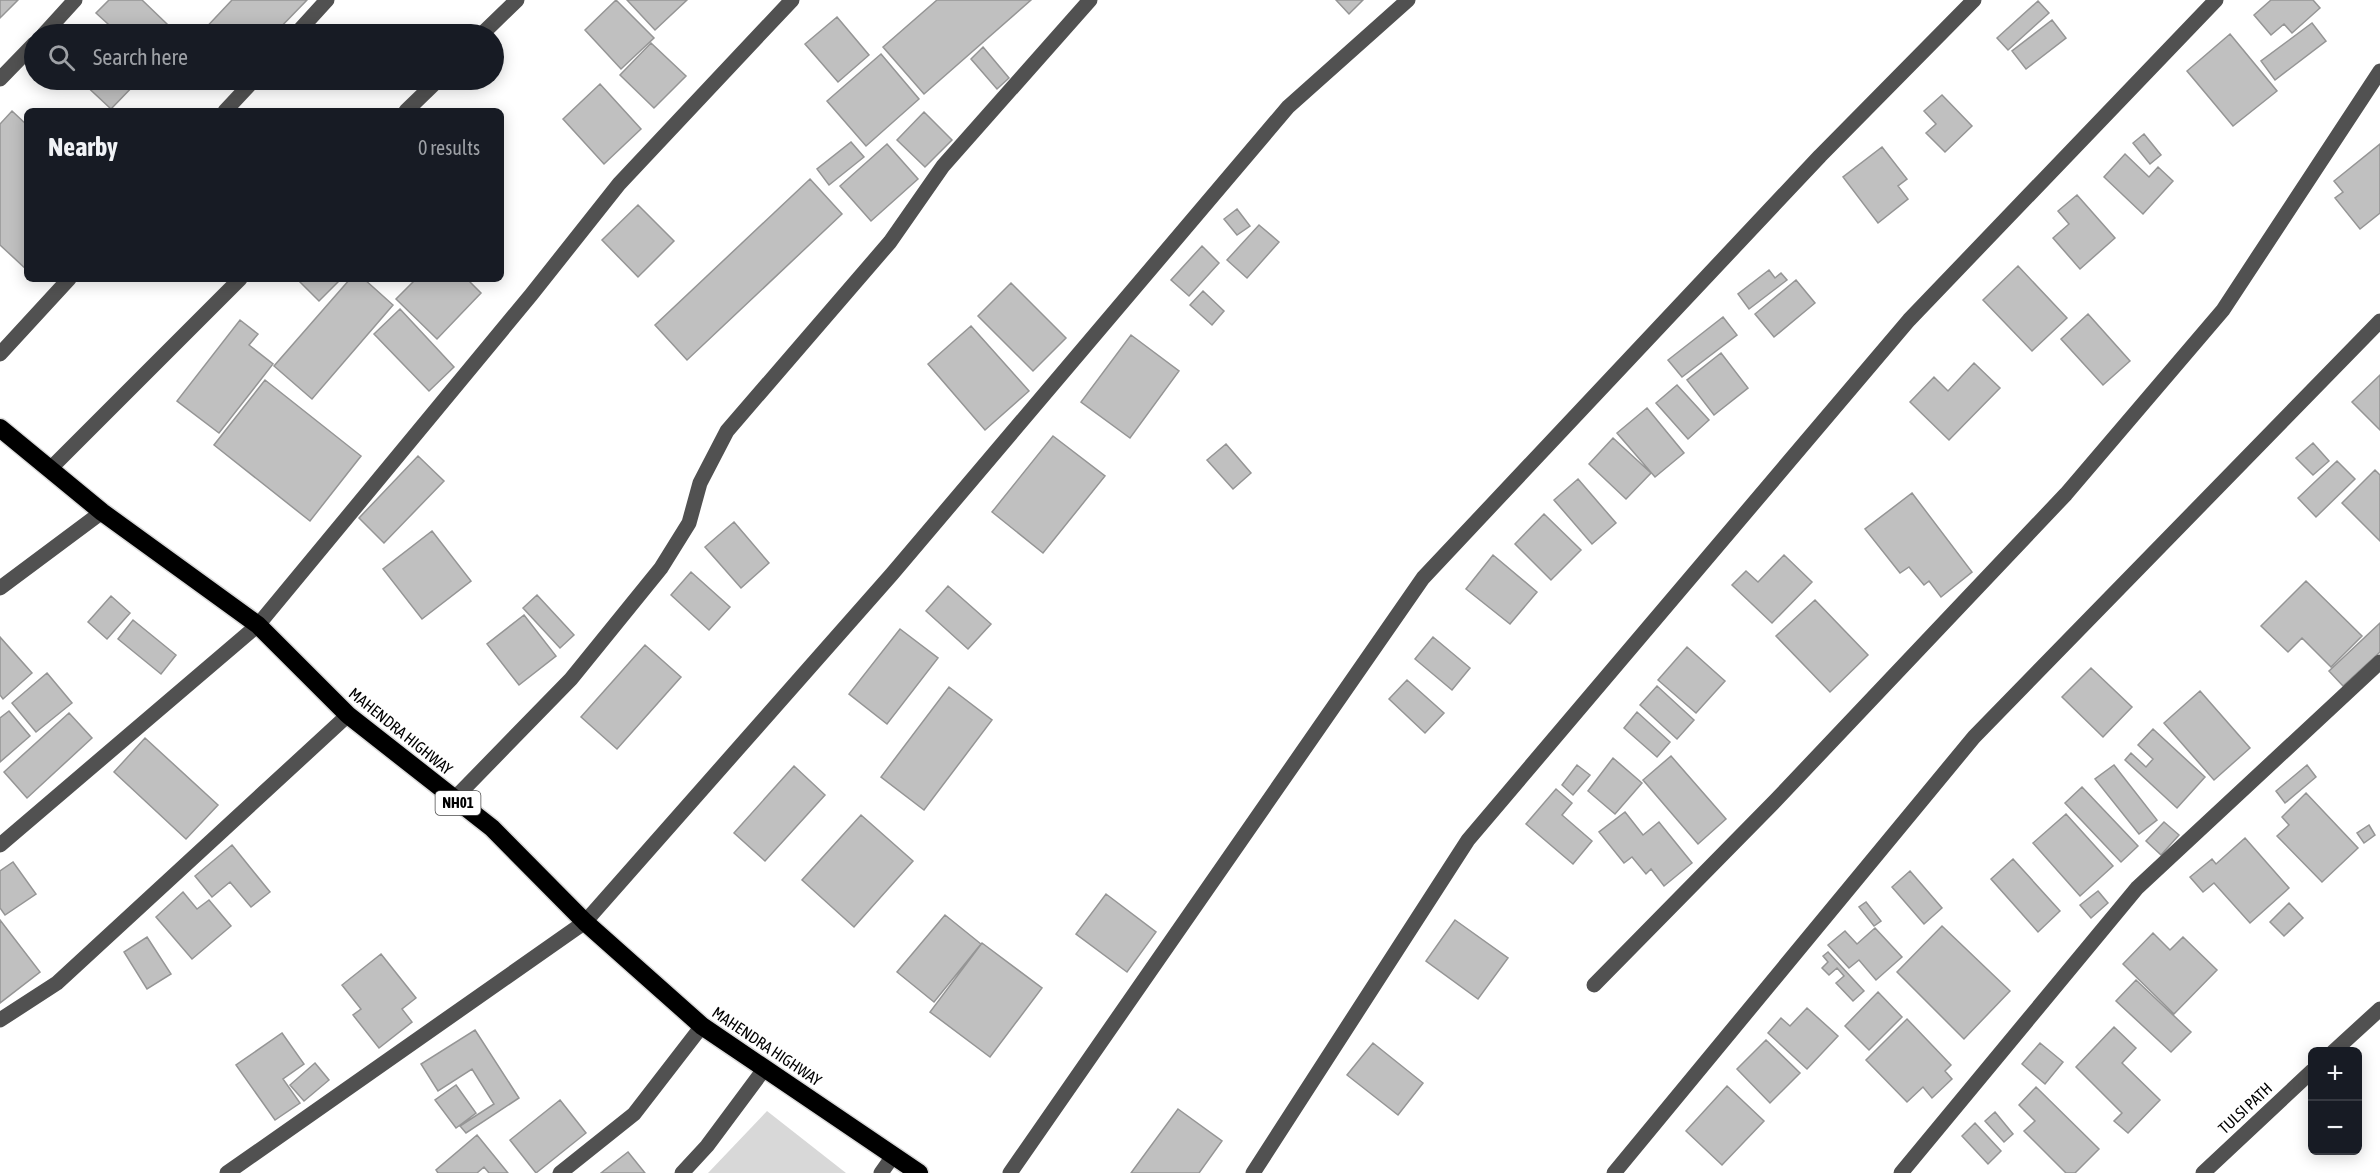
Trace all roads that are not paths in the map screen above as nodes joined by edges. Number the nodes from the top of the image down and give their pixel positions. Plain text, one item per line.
1 (75, 0) edge
2 (327, 0) edge
3 (517, 0) edge
4 (792, 0) edge
5 (1089, 0) edge
6 (1408, 0) edge
7 (1974, 0) edge
8 (2217, 0) edge
9 (53, 24) edge
10 (305, 24) edge
11 (492, 24) edge
12 (24, 54) edge
13 (2380, 71) edge
14 (0, 79) edge
15 (245, 90) edge
16 (428, 90) edge
17 (228, 108) edge
18 (409, 108) edge
19 (66, 282) edge
20 (237, 282) edge
21 (2380, 321) edge
22 (0, 354) edge
23 (0, 428) edge
24 (50, 469) junction
25 (102, 512) junction
26 (0, 588) edge
27 (258, 625) junction
28 (2380, 662) edge
29 (348, 715) junction
30 (454, 799) junction
31 (0, 844) edge
32 (585, 922) junction
33 (1594, 985) dead end
34 (2380, 1009) edge
35 (0, 1020) edge
36 (702, 1026) junction
37 (2338, 1047) edge
38 (765, 1068) junction
39 (2308, 1076) edge
40 (893, 1156) junction
41 (227, 1173) edge
42 (560, 1173) edge
43 (682, 1173) edge
44 (881, 1173) edge
45 (919, 1173) edge
46 (1010, 1173) edge
47 (1253, 1173) edge
48 (1614, 1173) edge
49 (1901, 1173) edge
50 (2203, 1173) edge

1 - 9 street
2 - 10 street
3 - 11 street
4 - 27 street
5 - 30 street
6 - 32 street
7 - 46 street
8 - 47 street
12 - 14 street
13 - 33 street
15 - 17 street
16 - 18 street
19 - 22 street
20 - 24 street
21 - 48 street
23 - 24 highway, MAHENDRA HIGHWAY / NH01
24 - 25 highway, MAHENDRA HIGHWAY / NH01
25 - 26 street
25 - 27 highway, MAHENDRA HIGHWAY / NH01
27 - 29 highway, MAHENDRA HIGHWAY / NH01
27 - 31 street
28 - 49 street
29 - 30 highway, MAHENDRA HIGHWAY / NH01
29 - 35 street
30 - 32 highway, MAHENDRA HIGHWAY / NH01
32 - 36 highway, MAHENDRA HIGHWAY / NH01
32 - 41 street
34 - 37 street
36 - 38 highway, MAHENDRA HIGHWAY / NH01
36 - 42 street
38 - 40 highway, MAHENDRA HIGHWAY / NH01
38 - 43 street
39 - 50 street, TULSI PATH
40 - 44 street
40 - 45 highway, MAHENDRA HIGHWAY / NH01

